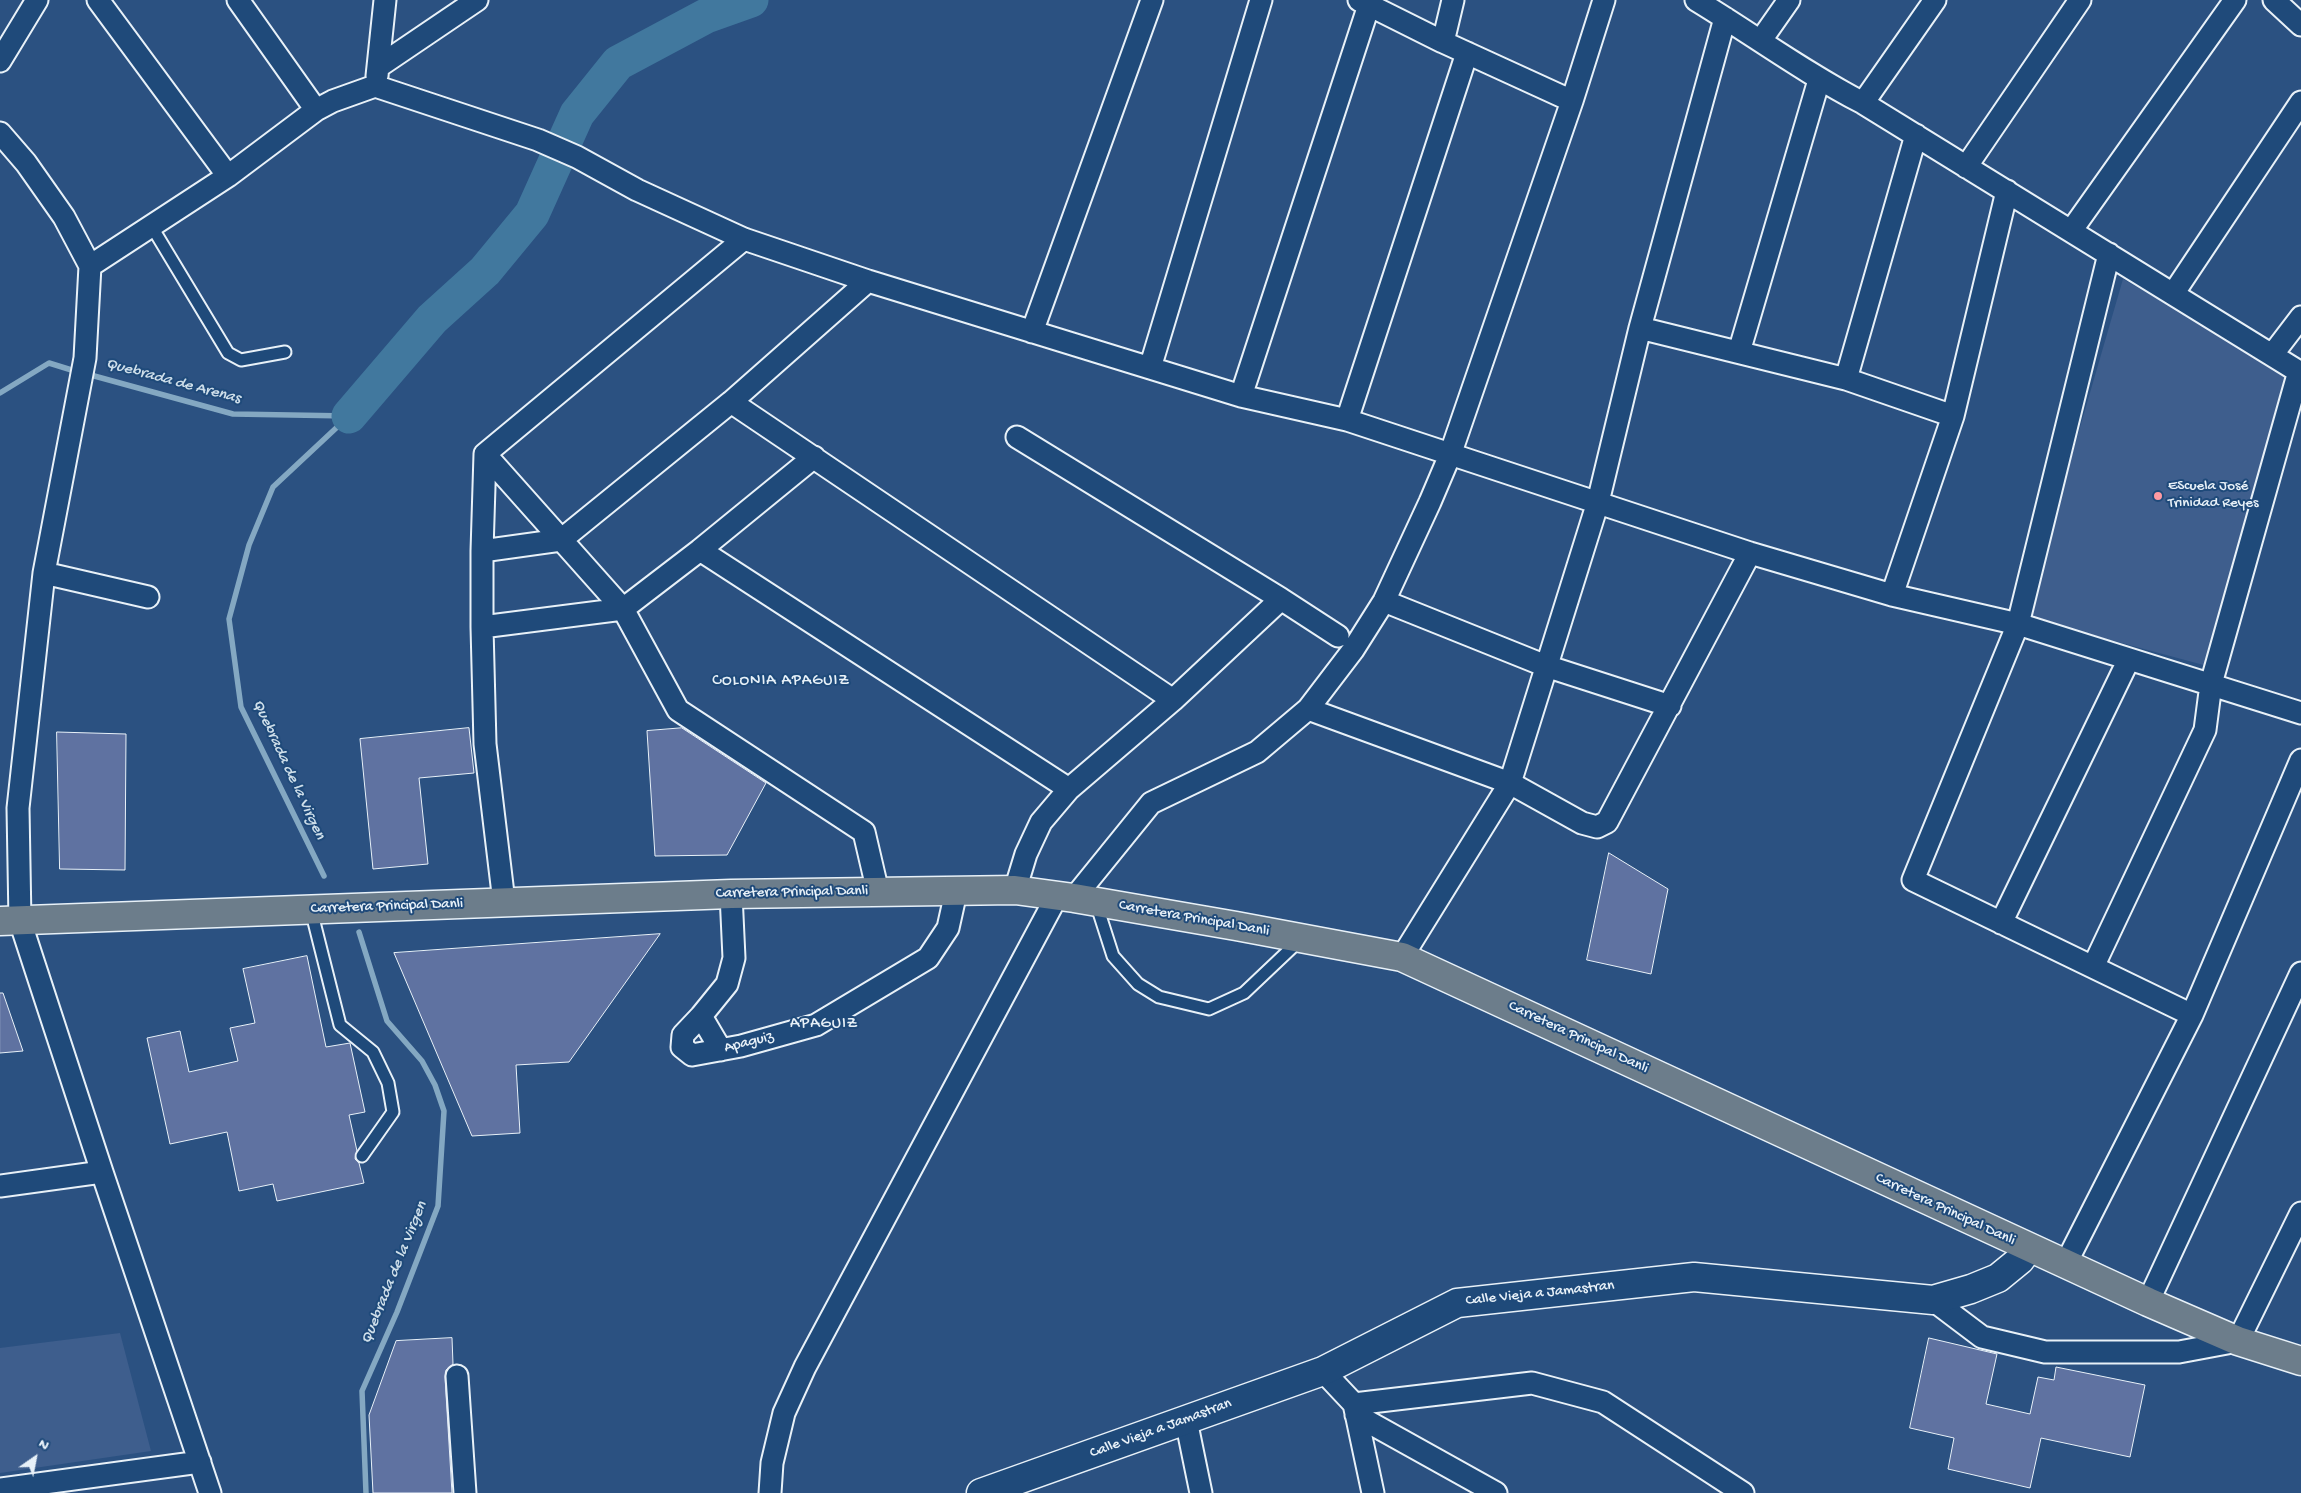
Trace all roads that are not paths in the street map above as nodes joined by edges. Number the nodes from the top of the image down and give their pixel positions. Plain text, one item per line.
1 (36, 0) edge
2 (98, 0) edge
3 (238, 0) edge
4 (386, 0) edge
5 (477, 0) edge
6 (1152, 0) edge
7 (1260, 0) edge
8 (1453, 0) edge
9 (1604, 0) edge
10 (1696, 0) edge
11 (1789, 0) edge
12 (1935, 0) edge
13 (2080, 0) edge
14 (2235, 0) edge
15 (2274, 0) edge
16 (1364, 2) edge
17 (1725, 18) junction
18 (2301, 25) edge
19 (1761, 40) junction
20 (1443, 42) junction
21 (1467, 53) junction
22 (0, 62) edge
23 (377, 77) junction
24 (1819, 80) junction
25 (1572, 101) junction
26 (2301, 102) edge
27 (1863, 103) junction
28 (316, 110) junction
29 (0, 133) edge
30 (1916, 135) junction
31 (1966, 167) junction
32 (228, 176) junction
33 (2007, 191) junction
34 (152, 227) junction
35 (2071, 231) junction
36 (744, 239) junction
37 (2109, 254) junction
38 (90, 266) junction
39 (868, 281) junction
40 (2173, 294) junction
41 (2301, 317) edge
42 (1640, 328) junction
43 (1032, 332) junction
44 (285, 352) dead end
45 (1739, 352) junction
46 (2272, 355) junction
47 (1150, 368) junction
48 (2300, 372) edge
49 (1846, 379) junction
50 (1241, 396) junction
51 (731, 402) junction
52 (1953, 416) junction
53 (1346, 420) junction
54 (1017, 437) dead end
55 (485, 454) junction
56 (1450, 455) junction
57 (814, 457) junction
58 (1598, 502) junction
59 (561, 540) junction
60 (700, 550) junction
61 (482, 551) junction
62 (1750, 553) junction
63 (44, 573) junction
64 (1892, 595) junction
65 (148, 597) dead end
66 (1281, 599) junction
67 (1384, 601) junction
68 (624, 609) junction
69 (2018, 624) junction
70 (482, 627) junction
71 (1338, 636) dead end
72 (2129, 659) junction
73 (1546, 666) junction
74 (2211, 684) junction
75 (1173, 700) junction
76 (1670, 706) junction
77 (1308, 709) junction
78 (2301, 713) edge
79 (2301, 760) edge
80 (1510, 783) junction
81 (1069, 789) junction
82 (1014, 890) junction
83 (878, 892) junction
84 (956, 892) junction
85 (731, 894) junction
86 (1075, 898) junction
87 (504, 902) junction
88 (311, 910) junction
89 (10, 921) edge
90 (2001, 922) junction
91 (1302, 938) junction
92 (1402, 957) junction
93 (2093, 967) junction
94 (2301, 973) edge
95 (2192, 1015) junction
96 (702, 1016) junction
97 (721, 1050) junction
98 (362, 1156) dead end
99 (102, 1172) junction
100 (0, 1186) edge
101 (2301, 1213) edge
102 (2028, 1248) junction
103 (2066, 1265) junction
104 (1932, 1300) junction
105 (2148, 1302) junction
106 (2238, 1341) junction
107 (2301, 1361) edge
108 (1323, 1372) junction
109 (457, 1376) dead end
110 (1355, 1410) junction
111 (1186, 1420) junction
112 (200, 1462) junction
113 (1368, 1470) junction
114 (0, 1489) edge
115 (210, 1493) edge
116 (465, 1493) edge
117 (770, 1493) edge
118 (981, 1493) edge
119 (1201, 1493) edge
120 (1373, 1493) edge
121 (1388, 1493) edge
122 (1496, 1493) edge
123 (1743, 1493) edge

1 - 22 street
2 - 32 street
3 - 28 street
4 - 23 street
5 - 23 street
6 - 43 street
7 - 47 street
8 - 20 street
9 - 25 street
10 - 17 street
11 - 19 street
12 - 27 street
13 - 31 street
14 - 35 street
15 - 18 street
16 - 20 street
16 - 50 street
17 - 19 street
17 - 42 street
19 - 24 street
20 - 21 street
21 - 25 street
21 - 53 street
23 - 28 street
23 - 36 street
24 - 27 street
24 - 45 street
25 - 56 street
26 - 40 street
27 - 30 street
28 - 32 street
29 - 38 street
30 - 31 street
30 - 49 street
31 - 33 street
32 - 34 street
33 - 35 street
33 - 52 street
34 - 38 street
34 - 44 lane
35 - 37 street
36 - 39 street
36 - 55 street
37 - 40 street
37 - 69 street
38 - 63 street
39 - 43 street
39 - 51 street
40 - 46 street
41 - 46 street
42 - 45 street
42 - 58 street
43 - 47 street
45 - 49 street
46 - 48 street
47 - 50 street
48 - 74 street
49 - 52 street
50 - 53 street
51 - 57 street
51 - 59 street
52 - 64 street
53 - 56 street
54 - 66 street
55 - 59 street
55 - 61 street
56 - 58 street
56 - 67 street
57 - 60 street
57 - 75 street
58 - 62 street
58 - 73 street
59 - 61 street
59 - 68 street
60 - 68 street
60 - 81 street
61 - 70 street
62 - 64 street
62 - 76 street
63 - 65 street
63 - 89 street
64 - 69 street
66 - 71 street
66 - 75 street
67 - 73 street
67 - 77 street
68 - 70 street
68 - 83 street
69 - 72 street
69 - 90 street
70 - 87 street
72 - 74 street
72 - 90 street
73 - 76 street
73 - 80 street
74 - 78 street
74 - 93 street
75 - 81 street
76 - 80 street
77 - 80 street
77 - 86 street
79 - 95 street
80 - 92 street
81 - 82 street
82 - 84 main road, Carretera Principal Danli
82 - 86 main road, Carretera Principal Danli
83 - 84 main road, Carretera Principal Danli
83 - 85 main road, Carretera Principal Danli
84 - 97 street, Apaguiz
85 - 87 main road, Carretera Principal Danli
85 - 96 street, Apaguiz
86 - 91 main road, Carretera Principal Danli
86 - 91 lane
86 - 117 street
87 - 88 main road, Carretera Principal Danli
88 - 89 main road, Carretera Principal Danli
88 - 98 lane
89 - 99 street
90 - 93 street
91 - 92 main road, Carretera Principal Danli
92 - 102 main road, Carretera Principal Danli
93 - 95 street
94 - 105 street
95 - 103 street
96 - 97 street
96 - 97 street, Apaguiz
99 - 100 street
99 - 112 street
101 - 106 street
102 - 103 main road, Carretera Principal Danli
102 - 104 street, Calle Vieja a Jamastran
103 - 105 main road, Carretera Principal Danli
104 - 106 street
104 - 108 street, Calle Vieja a Jamastran
105 - 106 main road, Carretera Principal Danli
106 - 107 main road, Carretera Principal Danli
108 - 110 street
108 - 111 street, Calle Vieja a Jamastran
109 - 116 street
110 - 113 street
110 - 122 street
110 - 123 street
111 - 118 street, Calle Vieja a Jamastran
111 - 119 street
112 - 114 street
112 - 115 street
113 - 120 street
113 - 121 street

